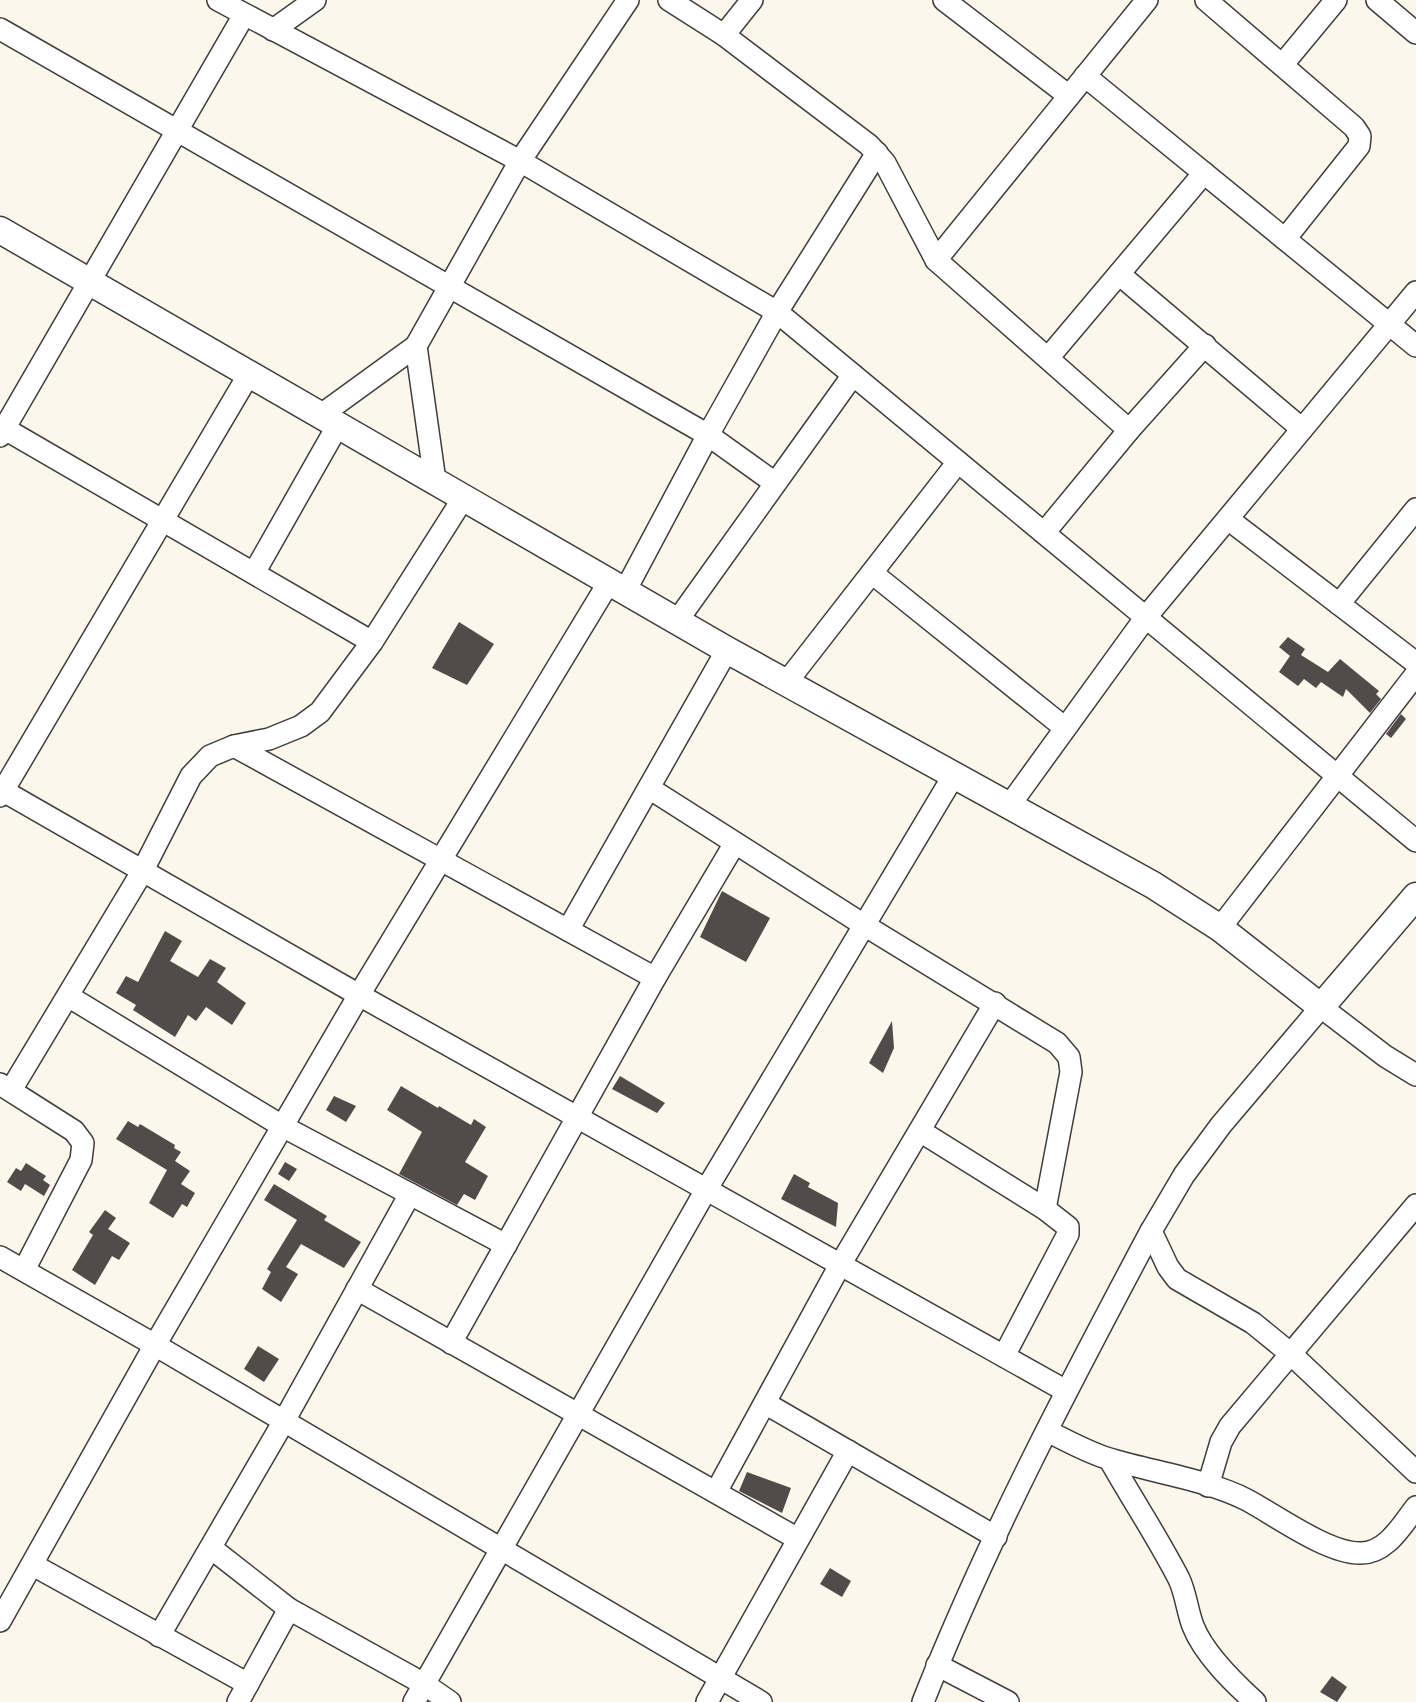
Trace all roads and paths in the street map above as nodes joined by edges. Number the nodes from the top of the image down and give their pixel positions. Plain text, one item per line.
1 (218, 0) edge
2 (628, 0) edge
3 (669, 0) edge
4 (752, 0) edge
5 (944, 0) edge
6 (1147, 0) edge
7 (1206, 0) edge
8 (1336, 0) edge
9 (1377, 0) edge
10 (305, 3) edge
11 (244, 16) junction
12 (0, 29) edge
13 (273, 30) junction
14 (1416, 33) edge
15 (724, 34) junction
16 (1283, 64) junction
17 (1085, 76) junction
18 (1069, 96) junction
19 (176, 131) junction
20 (877, 153) junction
21 (520, 160) junction
22 (1204, 173) junction
23 (0, 230) edge
24 (1285, 239) junction
25 (936, 260) junction
26 (1119, 274) junction
27 (90, 282) junction
28 (449, 287) junction
29 (1416, 292) edge
30 (777, 312) junction
31 (1390, 324) junction
32 (1205, 345) junction
33 (416, 346) junction
34 (1416, 346) edge
35 (1048, 358) junction
36 (250, 374) junction
37 (853, 375) junction
38 (330, 420) junction
39 (1302, 429) junction
40 (2, 430) edge
41 (1129, 430) junction
42 (708, 435) junction
43 (958, 462) junction
44 (435, 481) junction
45 (775, 483) junction
46 (464, 497) junction
47 (1416, 509) edge
48 (1228, 519) junction
49 (162, 520) junction
50 (1409, 532) edge
51 (1044, 533) junction
52 (254, 573) junction
53 (872, 573) junction
54 (617, 586) junction
55 (1339, 604) junction
56 (1146, 617) junction
57 (677, 621) junction
58 (372, 642) junction
59 (727, 650) junction
60 (1416, 663) edge
61 (1416, 674) edge
62 (786, 683) junction
63 (1065, 728) junction
64 (234, 746) junction
65 (954, 775) junction
66 (1336, 775) junction
67 (649, 788) junction
68 (1, 792) edge
69 (1009, 806) junction
70 (1416, 841) edge
71 (735, 843) junction
72 (441, 860) junction
73 (142, 872) junction
74 (1416, 896) edge
75 (864, 925) junction
76 (1220, 928) junction
77 (568, 930) junction
78 (654, 978) junction
79 (359, 995) junction
80 (68, 996) junction
81 (995, 1003) junction
82 (1321, 1007) junction
83 (1416, 1075) edge
84 (5, 1087) edge
85 (578, 1118) junction
86 (282, 1126) junction
87 (920, 1131) junction
88 (706, 1190) junction
89 (410, 1194) junction
90 (1416, 1206) edge
91 (1046, 1209) junction
92 (1151, 1232) junction
93 (506, 1245) junction
94 (0, 1257) edge
95 (840, 1264) junction
96 (24, 1270) junction
97 (357, 1289) junction
98 (451, 1343) junction
99 (154, 1345) junction
100 (1291, 1354) junction
101 (1004, 1356) junction
102 (1066, 1391) junction
103 (765, 1403) junction
104 (578, 1414) junction
105 (284, 1421) junction
106 (1047, 1431) junction
107 (848, 1451) junction
108 (1110, 1460) junction
109 (1416, 1472) edge
110 (1208, 1486) junction
111 (716, 1492) junction
112 (1416, 1507) edge
113 (996, 1537) junction
114 (798, 1539) junction
115 (212, 1548) junction
116 (500, 1548) junction
117 (33, 1565) junction
118 (289, 1609) junction
119 (0, 1621) edge
120 (159, 1636) junction
121 (937, 1665) junction
122 (721, 1678) junction
123 (243, 1693) edge
124 (419, 1693) edge
125 (450, 1702) edge
126 (707, 1702) edge
127 (761, 1702) edge
128 (923, 1702) edge
129 (1008, 1702) edge
130 (1255, 1702) edge

1 - 11 street
2 - 21 street
3 - 15 street
4 - 15 street
5 - 18 street
6 - 17 street
7 - 16 street
8 - 16 street
9 - 14 street
10 - 13 street
11 - 13 street
11 - 19 street
12 - 19 street
13 - 21 street
15 - 20 street
16 - 24 street
17 - 18 street
17 - 22 street
18 - 25 street
19 - 27 street
19 - 28 street
20 - 25 street
20 - 30 street
21 - 28 street
21 - 30 street
22 - 24 street
22 - 26 street
23 - 27 street
24 - 31 street
25 - 35 street
26 - 32 street
26 - 35 street
27 - 36 street
27 - 40 street
28 - 33 street
28 - 42 street
29 - 31 street
30 - 37 street
30 - 42 street
31 - 34 street
31 - 39 street
32 - 39 street
32 - 41 street
33 - 38 street
33 - 44 street
35 - 41 street
36 - 38 street
36 - 49 street
37 - 43 street
37 - 45 street
38 - 44 street
38 - 52 street
39 - 48 street
40 - 49 street
41 - 51 street
42 - 45 street
42 - 54 street
43 - 51 street
43 - 53 street
44 - 46 street
45 - 57 street
46 - 54 street
46 - 58 street
47 - 50 street
48 - 55 street
48 - 56 street
49 - 52 street
49 - 68 street
50 - 55 street
51 - 56 street
52 - 58 street
53 - 62 street
53 - 63 street
54 - 57 street
54 - 72 street
55 - 60 street
56 - 63 street
56 - 66 street
57 - 59 street
58 - 64 street
59 - 62 street
59 - 67 street
61 - 66 street
62 - 65 street
63 - 69 street
64 - 72 street
64 - 73 street
65 - 69 street
65 - 75 street
66 - 70 street
66 - 76 street
67 - 71 street
67 - 77 street
68 - 73 street
69 - 76 street
71 - 75 street
71 - 78 street
72 - 77 street
72 - 79 street
73 - 79 street
73 - 80 street
74 - 82 street
75 - 81 street
75 - 88 street
76 - 82 street
77 - 78 street
78 - 85 street
79 - 85 street
79 - 86 street
80 - 84 street
80 - 86 street
81 - 87 street
81 - 91 street
82 - 83 street
82 - 92 street
84 - 96 street
85 - 88 street
85 - 93 street
86 - 89 street
86 - 99 street
87 - 91 street
87 - 95 street
88 - 95 street
88 - 104 street
89 - 93 street
89 - 97 street
90 - 100 street
91 - 101 street
92 - 100 street
92 - 102 street
93 - 98 street
94 - 96 street
95 - 101 street
95 - 103 street
96 - 99 street
97 - 98 street
97 - 105 street
98 - 104 street
99 - 105 street
99 - 117 street
100 - 109 street
100 - 110 street
101 - 102 street
102 - 106 street
103 - 107 street
103 - 111 street
104 - 111 street
104 - 116 street
105 - 115 street
105 - 116 street
106 - 108 street
106 - 113 street
107 - 113 street
107 - 114 street
108 - 110 street
108 - 130 street
110 - 112 street
111 - 114 street
113 - 121 street
114 - 122 street
115 - 118 street
115 - 120 street
116 - 122 street
116 - 124 street
117 - 119 street
117 - 120 street
118 - 123 street
118 - 124 street
120 - 123 street
121 - 128 street
121 - 129 street
122 - 126 street
122 - 127 street
124 - 125 street

